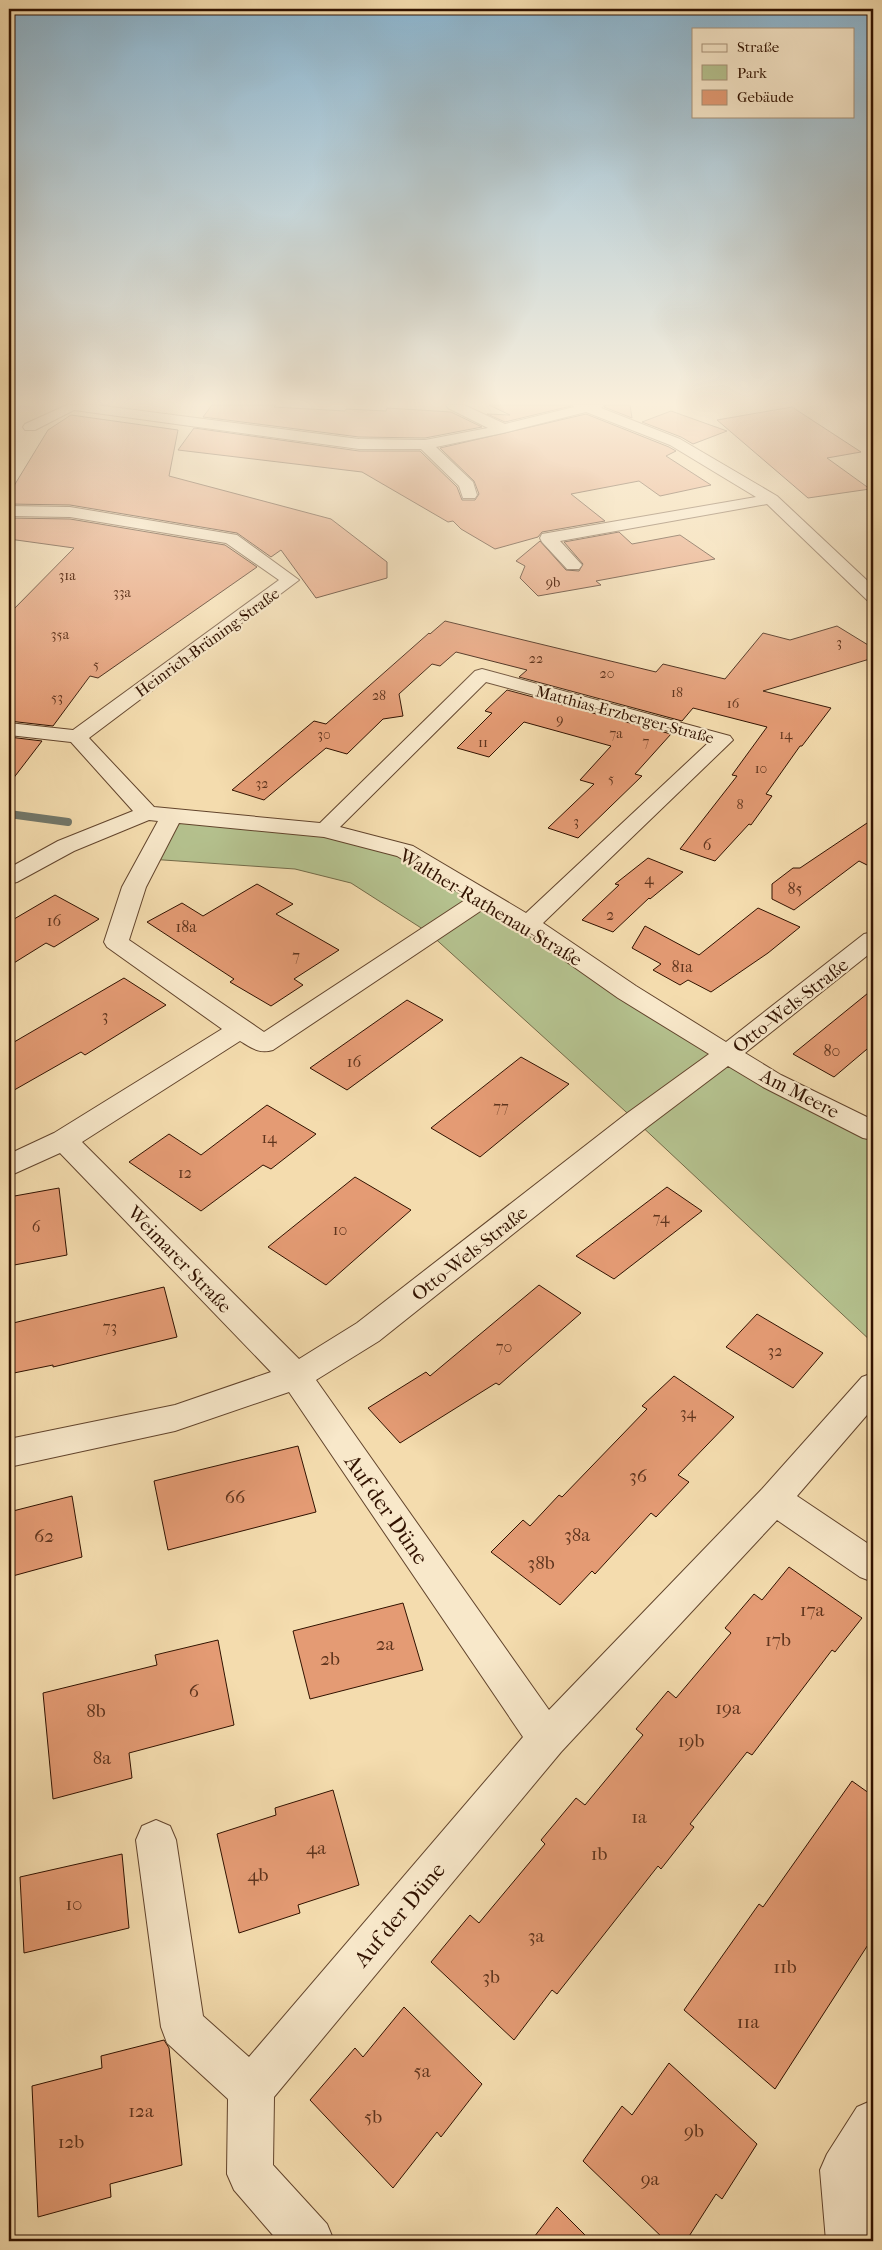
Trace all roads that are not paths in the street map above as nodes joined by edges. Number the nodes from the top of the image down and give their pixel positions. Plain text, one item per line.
1 (708, 510) edge
2 (783, 510) edge
3 (9, 511) edge
4 (573, 565) dead end
5 (873, 596) edge
6 (9, 729) edge
7 (77, 737) junction
8 (148, 813) junction
9 (172, 814) junction
10 (325, 830) junction
11 (9, 878) edge
12 (484, 898) junction
13 (528, 924) junction
14 (873, 940) edge
15 (240, 1029) junction
16 (727, 1054) junction
17 (873, 1131) edge
18 (64, 1140) junction
19 (9, 1166) edge
20 (296, 1377) junction
21 (873, 1386) edge
22 (9, 1453) edge
23 (774, 1499) junction
24 (873, 1566) edge
25 (547, 1739) junction
26 (156, 1840) dead end
27 (251, 2089) junction
28 (873, 2123) edge
29 (310, 2241) edge
30 (850, 2241) edge

1 - 4 street
2 - 5 street
3 - 7 street, Heinrich-Brüning-Straße
6 - 7 street
7 - 8 street
8 - 9 street, Walther-Rathenau-Straße
8 - 11 street, Walther-Rathenau-Straße
9 - 10 street, Walther-Rathenau-Straße
9 - 15 street
10 - 12 street, Walther-Rathenau-Straße
10 - 13 street, Matthias-Erzberger-Straße
12 - 13 street, Walther-Rathenau-Straße
12 - 15 street
13 - 16 street, Walther-Rathenau-Straße
14 - 16 street, Otto-Wels-Straße
15 - 18 street
16 - 17 street, Am Meere
16 - 20 street, Otto-Wels-Straße
18 - 19 street
18 - 20 street, Weimarer Straße
20 - 22 street, Otto-Wels-Straße
20 - 25 street, Auf der Düne
21 - 23 street, Auf der Düne
23 - 24 street
23 - 25 street, Auf der Düne
25 - 27 street, Auf der Düne
26 - 27 street
27 - 29 street
28 - 30 street

